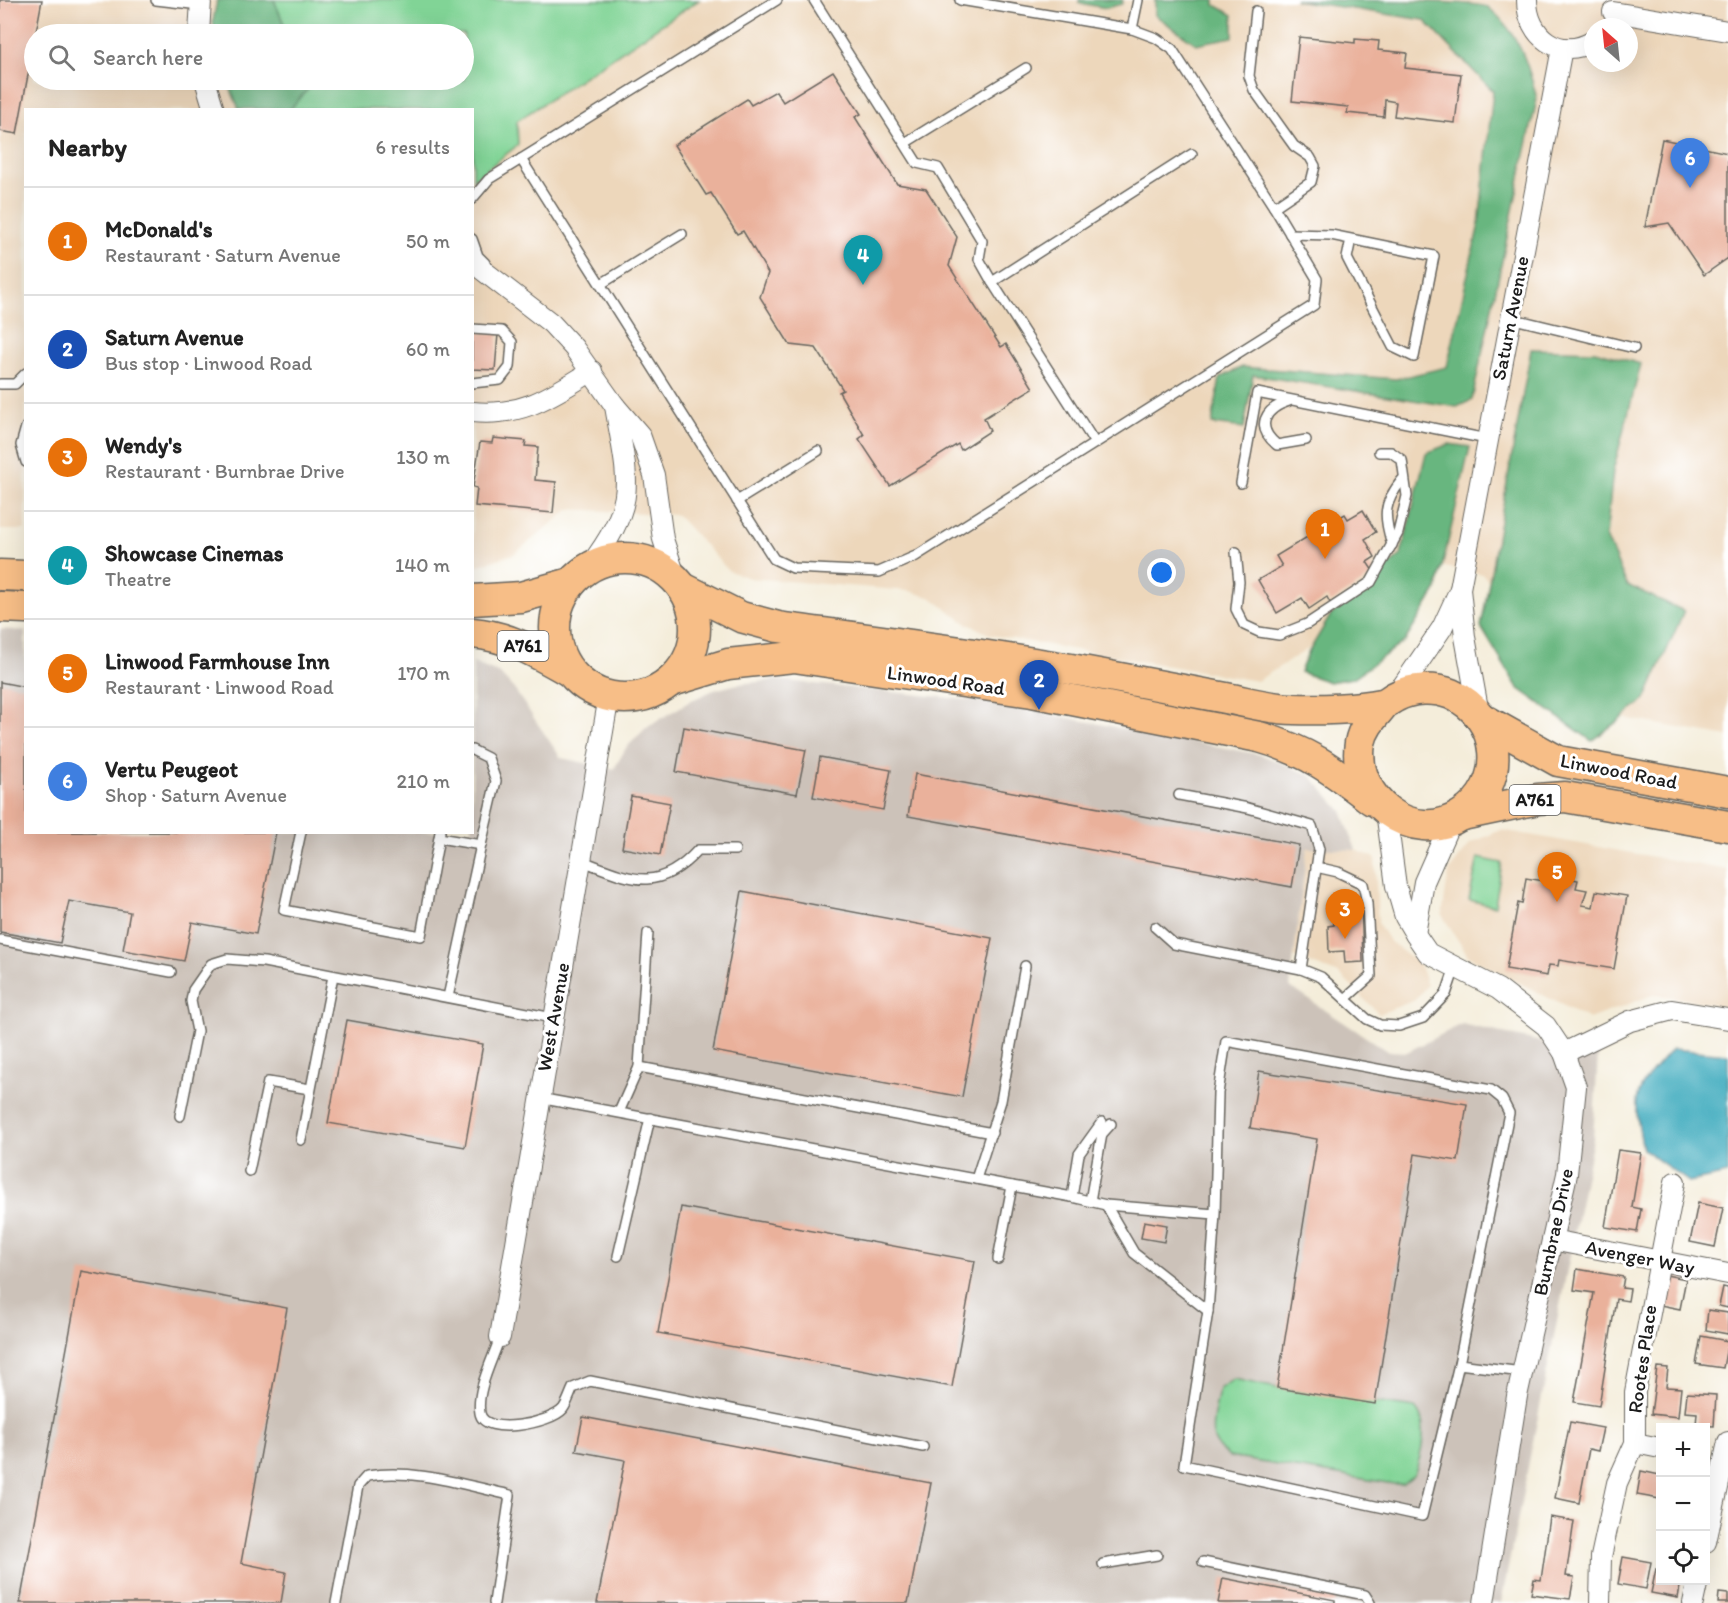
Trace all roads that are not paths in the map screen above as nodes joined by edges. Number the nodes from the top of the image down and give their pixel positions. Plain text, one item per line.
1 (156, 0) edge
2 (777, 0) edge
3 (814, 0) edge
4 (960, 0) edge
5 (1138, 0) edge
6 (1527, 0) edge
7 (200, 2) edge
8 (1256, 11) dead end
9 (1610, 13) edge
10 (199, 24) edge
11 (1132, 29) junction
12 (1728, 31) edge
13 (1584, 45) edge
14 (1562, 48) junction
15 (1026, 68) dead end
16 (208, 90) edge
17 (213, 108) edge
18 (905, 143) junction
19 (1192, 154) dead end
20 (521, 159) junction
21 (474, 199) edge
22 (1274, 207) junction
23 (682, 234) dead end
24 (1290, 234) junction
25 (1351, 239) junction
26 (474, 245) edge
27 (474, 264) edge
28 (474, 278) edge
29 (992, 282) junction
30 (601, 284) junction
31 (533, 308) junction
32 (1510, 318) junction
33 (474, 329) edge
34 (1634, 348) dead end
35 (592, 371) junction
36 (24, 375) edge
37 (474, 383) edge
38 (0, 384) edge
39 (1291, 400) junction
40 (615, 406) junction
41 (474, 412) edge
42 (24, 434) edge
43 (1487, 439) junction
44 (1306, 440) dead end
45 (1095, 444) junction
46 (818, 451) dead end
47 (1378, 452) dead end
48 (24, 455) edge
49 (1402, 480) junction
50 (1241, 483) dead end
51 (737, 501) junction
52 (1392, 545) junction
53 (1236, 552) dead end
54 (0, 574) edge
55 (580, 575) junction
56 (24, 576) edge
57 (680, 584) junction
58 (1460, 589) junction
59 (474, 600) edge
60 (0, 607) edge
61 (24, 608) edge
62 (474, 633) edge
63 (569, 671) junction
64 (672, 681) junction
65 (609, 696) junction
66 (1389, 700) junction
67 (1481, 716) junction
68 (474, 751) edge
69 (1728, 792) edge
70 (1179, 795) dead end
71 (1383, 809) junction
72 (1457, 818) junction
73 (1728, 826) edge
74 (301, 834) edge
75 (439, 835) edge
76 (481, 845) junction
77 (735, 850) dead end
78 (580, 860) junction
79 (1316, 867) junction
80 (1155, 927) dead end
81 (648, 933) dead end
82 (1415, 934) junction
83 (0, 940) edge
84 (1025, 966) dead end
85 (1455, 968) junction
86 (1301, 969) junction
87 (171, 972) dead end
88 (333, 976) junction
89 (448, 998) junction
90 (1345, 999) junction
91 (553, 1018) junction
92 (1728, 1018) edge
93 (1564, 1053) junction
94 (639, 1067) junction
95 (310, 1089) junction
96 (539, 1098) junction
97 (619, 1112) junction
98 (180, 1116) dead end
99 (650, 1118) junction
100 (992, 1133) junction
101 (301, 1140) dead end
102 (249, 1171) dead end
103 (976, 1179) junction
104 (1675, 1182) dead end
105 (1012, 1186) junction
106 (1072, 1197) junction
107 (1090, 1201) junction
108 (1106, 1205) junction
109 (1215, 1214) junction
110 (1552, 1240) junction
111 (618, 1256) dead end
112 (998, 1259) dead end
113 (1657, 1268) junction
114 (1728, 1274) edge
115 (1208, 1311) junction
116 (500, 1337) joint
117 (1459, 1364) junction
118 (1523, 1372) junction
119 (1635, 1443) junction
120 (923, 1447) dead end
121 (1656, 1447) edge
122 (1718, 1453) edge
123 (1707, 1531) edge
124 (1157, 1555) dead end
125 (1203, 1562) dead end
126 (1103, 1564) dead end
127 (1697, 1585) edge
128 (336, 1603) edge
129 (494, 1603) edge
130 (1371, 1603) edge
131 (1484, 1603) edge
132 (1600, 1603) edge
133 (1693, 1603) edge

1 - 7 lane
2 - 20 lane
3 - 18 lane
4 - 11 lane
5 - 11 lane
6 - 14 street
7 - 10 street
8 - 22 lane
9 - 12 street
11 - 22 lane
13 - 14 street
14 - 32 street, Saturn Avenue
15 - 18 lane
16 - 17 street
18 - 29 lane
19 - 29 lane
20 - 21 lane
20 - 30 lane
22 - 24 lane
23 - 30 lane
24 - 25 lane
24 - 45 lane
25 - 25 lane
26 - 31 lane
27 - 31 street
28 - 31 street
29 - 45 lane
30 - 51 lane
31 - 35 street
32 - 34 lane
32 - 43 street, Saturn Avenue
33 - 37 lane
35 - 40 street
35 - 41 street
36 - 38 lane
39 - 43 lane
39 - 44 lane
39 - 50 lane
40 - 55 street
40 - 57 street
42 - 48 lane
43 - 58 street, Saturn Avenue
45 - 51 lane
46 - 51 lane
47 - 49 lane
49 - 52 lane
49 - 52 lane
52 - 53 lane
54 - 56 main road
55 - 57 main road
55 - 59 main road
55 - 63 main road
57 - 64 main road
57 - 66 main road, Linwood Road
58 - 66 street, Saturn Avenue
58 - 67 street, Saturn Avenue
60 - 61 main road
62 - 63 main road, A761
63 - 65 main road
64 - 65 main road
64 - 71 main road, Linwood Road
65 - 78 street, West Avenue
66 - 67 main road
66 - 71 main road
67 - 69 main road, Linwood Road / A761
67 - 72 main road
68 - 76 lane
70 - 79 lane
71 - 72 main road
71 - 82 street, Burnbrae Drive
72 - 73 main road, Linwood Road / A761
72 - 82 street
74 - 75 lane
75 - 76 lane
76 - 89 lane
77 - 78 lane
78 - 91 street, West Avenue
79 - 86 lane
79 - 90 lane
80 - 86 lane
81 - 94 lane
82 - 85 street, Burnbrae Drive
83 - 87 lane
84 - 100 lane
85 - 90 lane
85 - 93 street, Burnbrae Drive
86 - 90 lane
88 - 89 lane
88 - 95 lane
88 - 98 lane
89 - 91 lane
91 - 96 street, West Avenue
92 - 93 street
93 - 110 street, Burnbrae Drive
94 - 97 lane
94 - 100 lane
95 - 101 lane
95 - 102 lane
96 - 97 lane
96 - 116 street, West Avenue
97 - 99 lane
99 - 103 lane
99 - 111 lane
100 - 103 lane
103 - 105 lane
104 - 113 street, Rootes Place
105 - 106 lane
105 - 112 lane
106 - 107 lane
106 - 107 lane
107 - 108 lane
108 - 109 lane
108 - 115 lane
109 - 115 lane
109 - 117 lane
110 - 113 street, Avenger Way
110 - 118 street, Burnbrae Drive
113 - 114 street, Avenger Way
113 - 119 street, Rootes Place
115 - 117 lane
116 - 120 lane
117 - 118 lane
118 - 131 street, Burnbrae Drive
119 - 121 street
119 - 132 street, Rootes Place
122 - 123 street
124 - 126 lane
125 - 130 lane
127 - 133 street
128 - 129 lane

